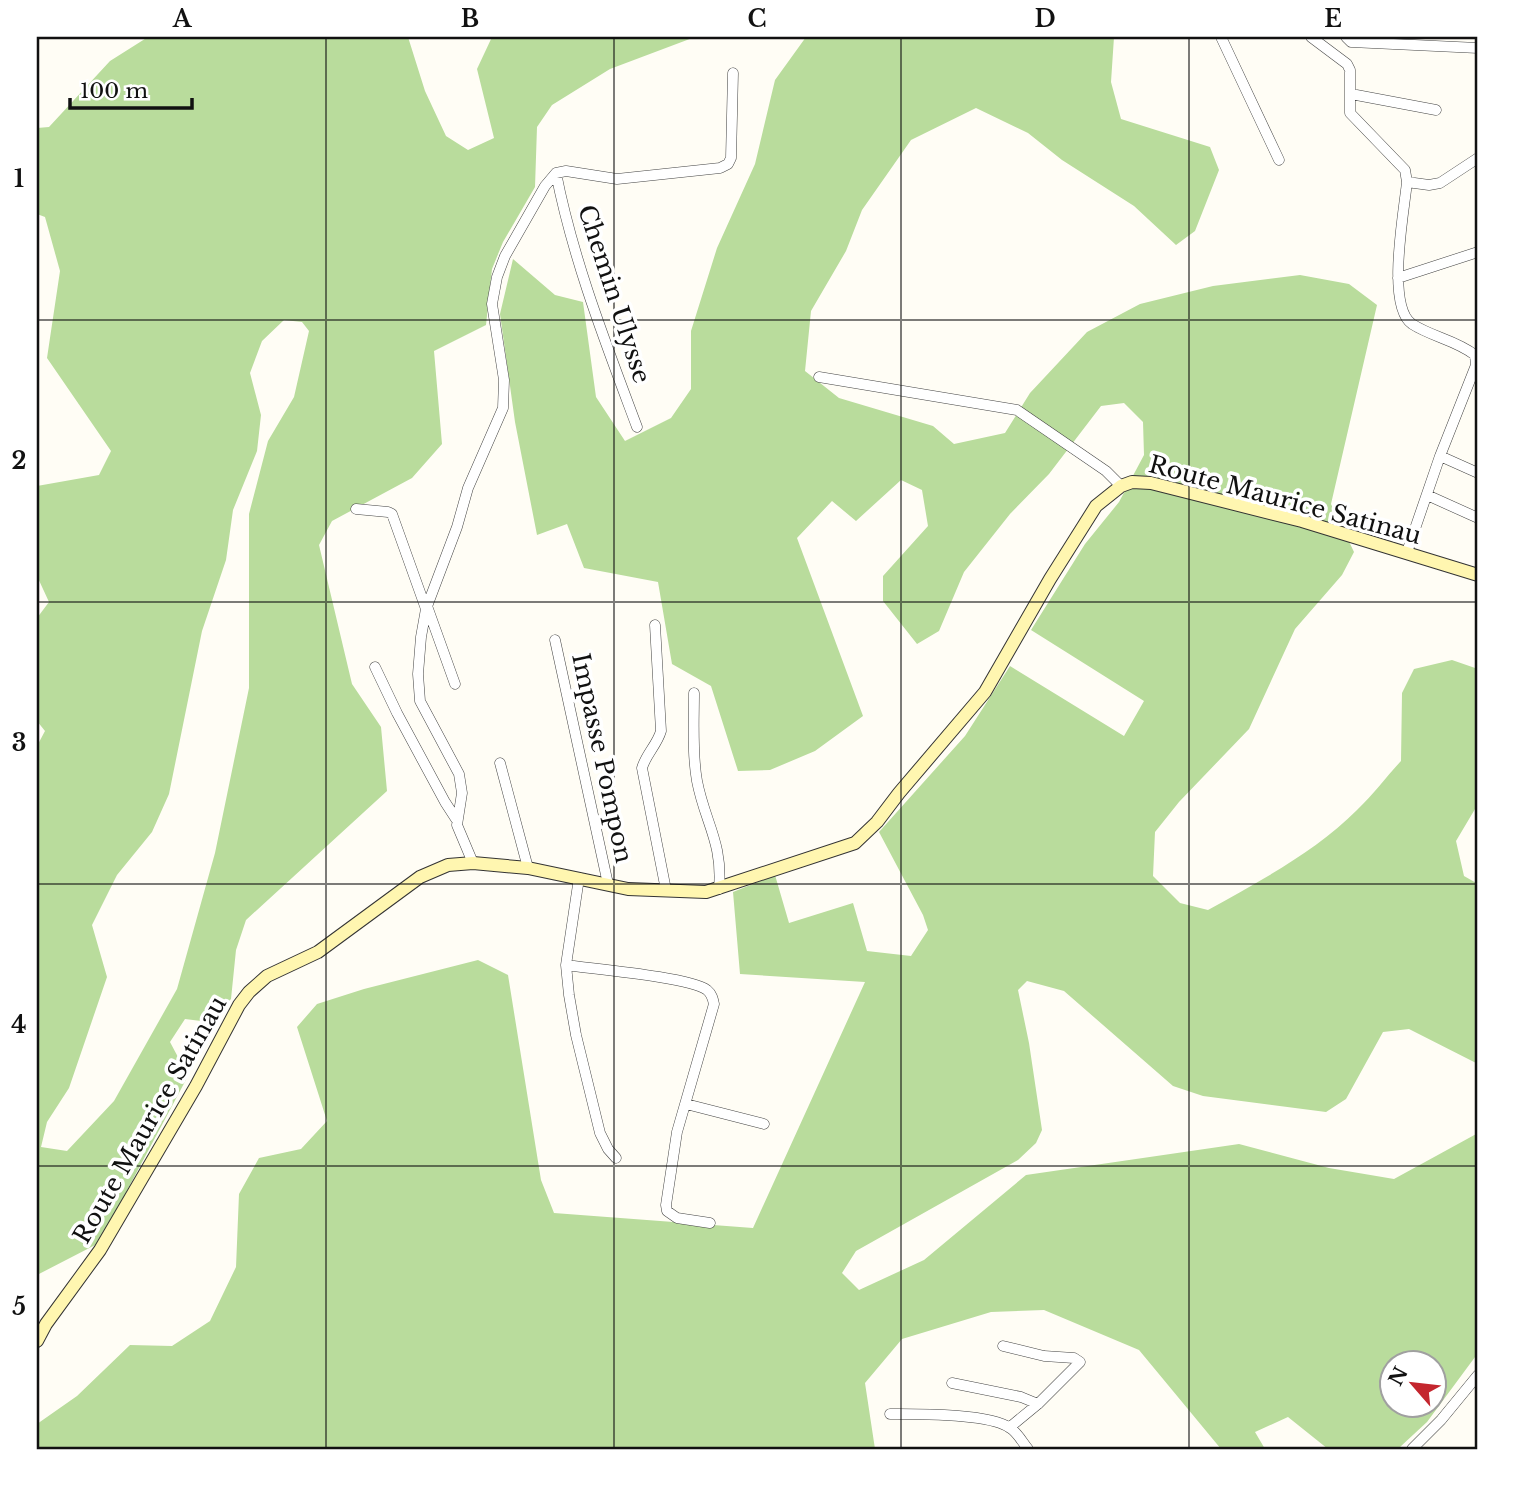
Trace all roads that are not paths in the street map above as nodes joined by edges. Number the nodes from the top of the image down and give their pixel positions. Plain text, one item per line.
1 (1221, 37) edge
2 (1311, 37) edge
3 (1346, 38) edge
4 (1387, 40) edge
5 (1478, 48) edge
6 (733, 73) dead end
7 (1350, 94) junction
8 (1436, 110) dead end
9 (1478, 158) edge
10 (1279, 160) dead end
11 (556, 173) junction
12 (1407, 183) junction
13 (1478, 252) edge
14 (1398, 278) junction
15 (819, 377) dead end
16 (1467, 391) junction
17 (1478, 398) edge
18 (637, 427) dead end
19 (1440, 456) junction
20 (1478, 473) edge
21 (1121, 486) junction
22 (1427, 495) junction
23 (356, 509) dead end
24 (1478, 518) edge
25 (1407, 552) junction
26 (1478, 575) edge
27 (427, 607) junction
28 (655, 625) dead end
29 (555, 640) dead end
30 (376, 667) dead end
31 (455, 684) dead end
32 (694, 693) dead end
33 (500, 762) dead end
34 (456, 819) junction
35 (473, 863) junction
36 (528, 868) junction
37 (579, 878) junction
38 (608, 884) junction
39 (719, 889) junction
40 (666, 890) junction
41 (566, 965) junction
42 (686, 1104) junction
43 (764, 1124) dead end
44 (616, 1158) dead end
45 (710, 1223) dead end
46 (37, 1341) edge
47 (1003, 1346) dead end
48 (1478, 1375) edge
49 (952, 1383) dead end
50 (1038, 1404) junction
51 (890, 1413) dead end
52 (1010, 1427) junction
53 (1028, 1449) edge
54 (1412, 1449) edge

1 - 10 street
2 - 7 street
3 - 4 street
4 - 5 street
6 - 11 street
7 - 8 street
7 - 12 street
9 - 12 street
11 - 18 street, Chemin Ulysse
11 - 27 street
12 - 14 street
13 - 14 street
14 - 16 street
15 - 21 street
16 - 17 street
16 - 19 street
19 - 20 street
19 - 22 street
21 - 25 main road, Route Maurice Satinau
21 - 39 main road, Route Maurice Satinau
22 - 24 street
22 - 25 street
23 - 27 street
25 - 26 main road, Route Maurice Satinau
27 - 31 street
27 - 34 street
28 - 40 street
29 - 38 street, Impasse Pompon
30 - 34 street
32 - 39 street
33 - 36 street
34 - 35 street
35 - 36 main road, Route Maurice Satinau
35 - 46 main road, Route Maurice Satinau
36 - 37 main road, Route Maurice Satinau
37 - 38 main road, Route Maurice Satinau
37 - 41 street
38 - 40 main road, Route Maurice Satinau
39 - 40 main road, Route Maurice Satinau
41 - 42 street
41 - 44 street
42 - 43 street
42 - 45 street
47 - 50 street
48 - 54 street
49 - 50 street
50 - 52 street
51 - 52 street
52 - 53 street

